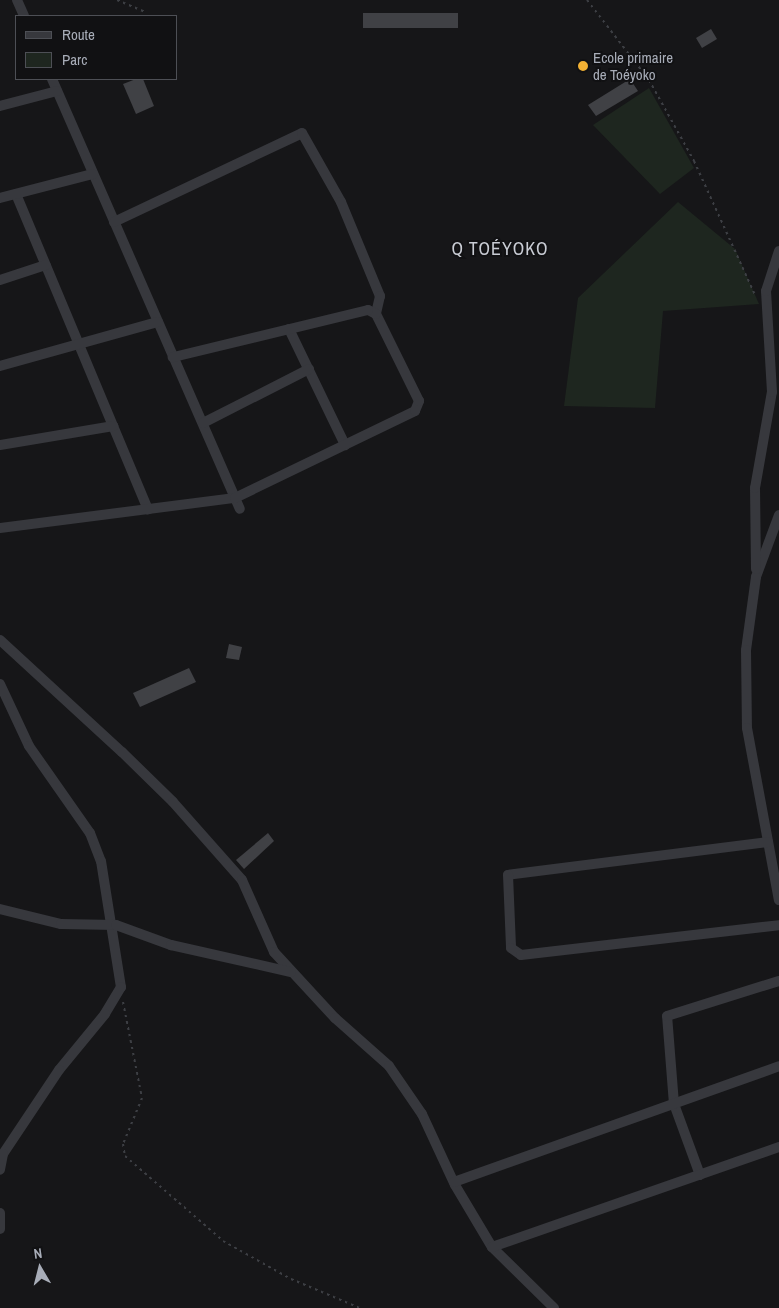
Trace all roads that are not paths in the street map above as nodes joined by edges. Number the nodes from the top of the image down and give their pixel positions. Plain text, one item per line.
1 (17, 0) edge
2 (24, 15) edge
3 (52, 80) edge
4 (57, 91) junction
5 (0, 106) edge
6 (93, 174) junction
7 (16, 194) junction
8 (0, 198) edge
9 (114, 222) junction
10 (779, 251) edge
11 (46, 265) junction
12 (0, 280) edge
13 (376, 314) junction
14 (158, 322) junction
15 (289, 329) junction
16 (79, 344) junction
17 (173, 356) junction
18 (0, 366) edge
19 (309, 369) junction
20 (202, 423) junction
21 (113, 426) junction
22 (0, 445) edge
23 (345, 445) junction
24 (235, 498) junction
25 (148, 509) junction
26 (240, 509) dead end
27 (779, 515) edge
28 (0, 528) edge
29 (756, 577) junction
30 (0, 640) edge
31 (0, 684) edge
32 (768, 842) junction
33 (779, 900) edge
34 (0, 910) edge
35 (109, 924) junction
36 (779, 925) edge
37 (292, 972) junction
38 (779, 981) edge
39 (779, 1066) edge
40 (674, 1104) junction
41 (779, 1147) edge
42 (2, 1153) edge
43 (0, 1170) edge
44 (700, 1175) junction
45 (454, 1182) junction
46 (0, 1213) edge
47 (0, 1229) edge
48 (492, 1247) junction
49 (554, 1308) edge

1 - 2 street
3 - 4 street
4 - 5 street
4 - 6 street
6 - 7 street
6 - 9 street
7 - 8 street
7 - 11 street
9 - 13 street
9 - 14 street
10 - 29 street
11 - 12 street
11 - 16 street
13 - 15 street
13 - 23 street
14 - 16 street
14 - 17 street
15 - 17 street
15 - 19 street
16 - 18 street
16 - 21 street
17 - 20 street
19 - 20 street
19 - 23 street
20 - 24 street
21 - 22 street
21 - 25 street
23 - 24 street
24 - 25 street
24 - 26 street
25 - 28 street
27 - 29 street
29 - 32 street
30 - 37 street
31 - 35 street
32 - 33 street
32 - 36 street
34 - 35 street
35 - 37 street
35 - 42 street
37 - 45 street
38 - 40 street
39 - 40 street
40 - 44 street
40 - 45 street
41 - 44 street
42 - 43 street
44 - 48 street
45 - 48 street
46 - 47 street
48 - 49 street

